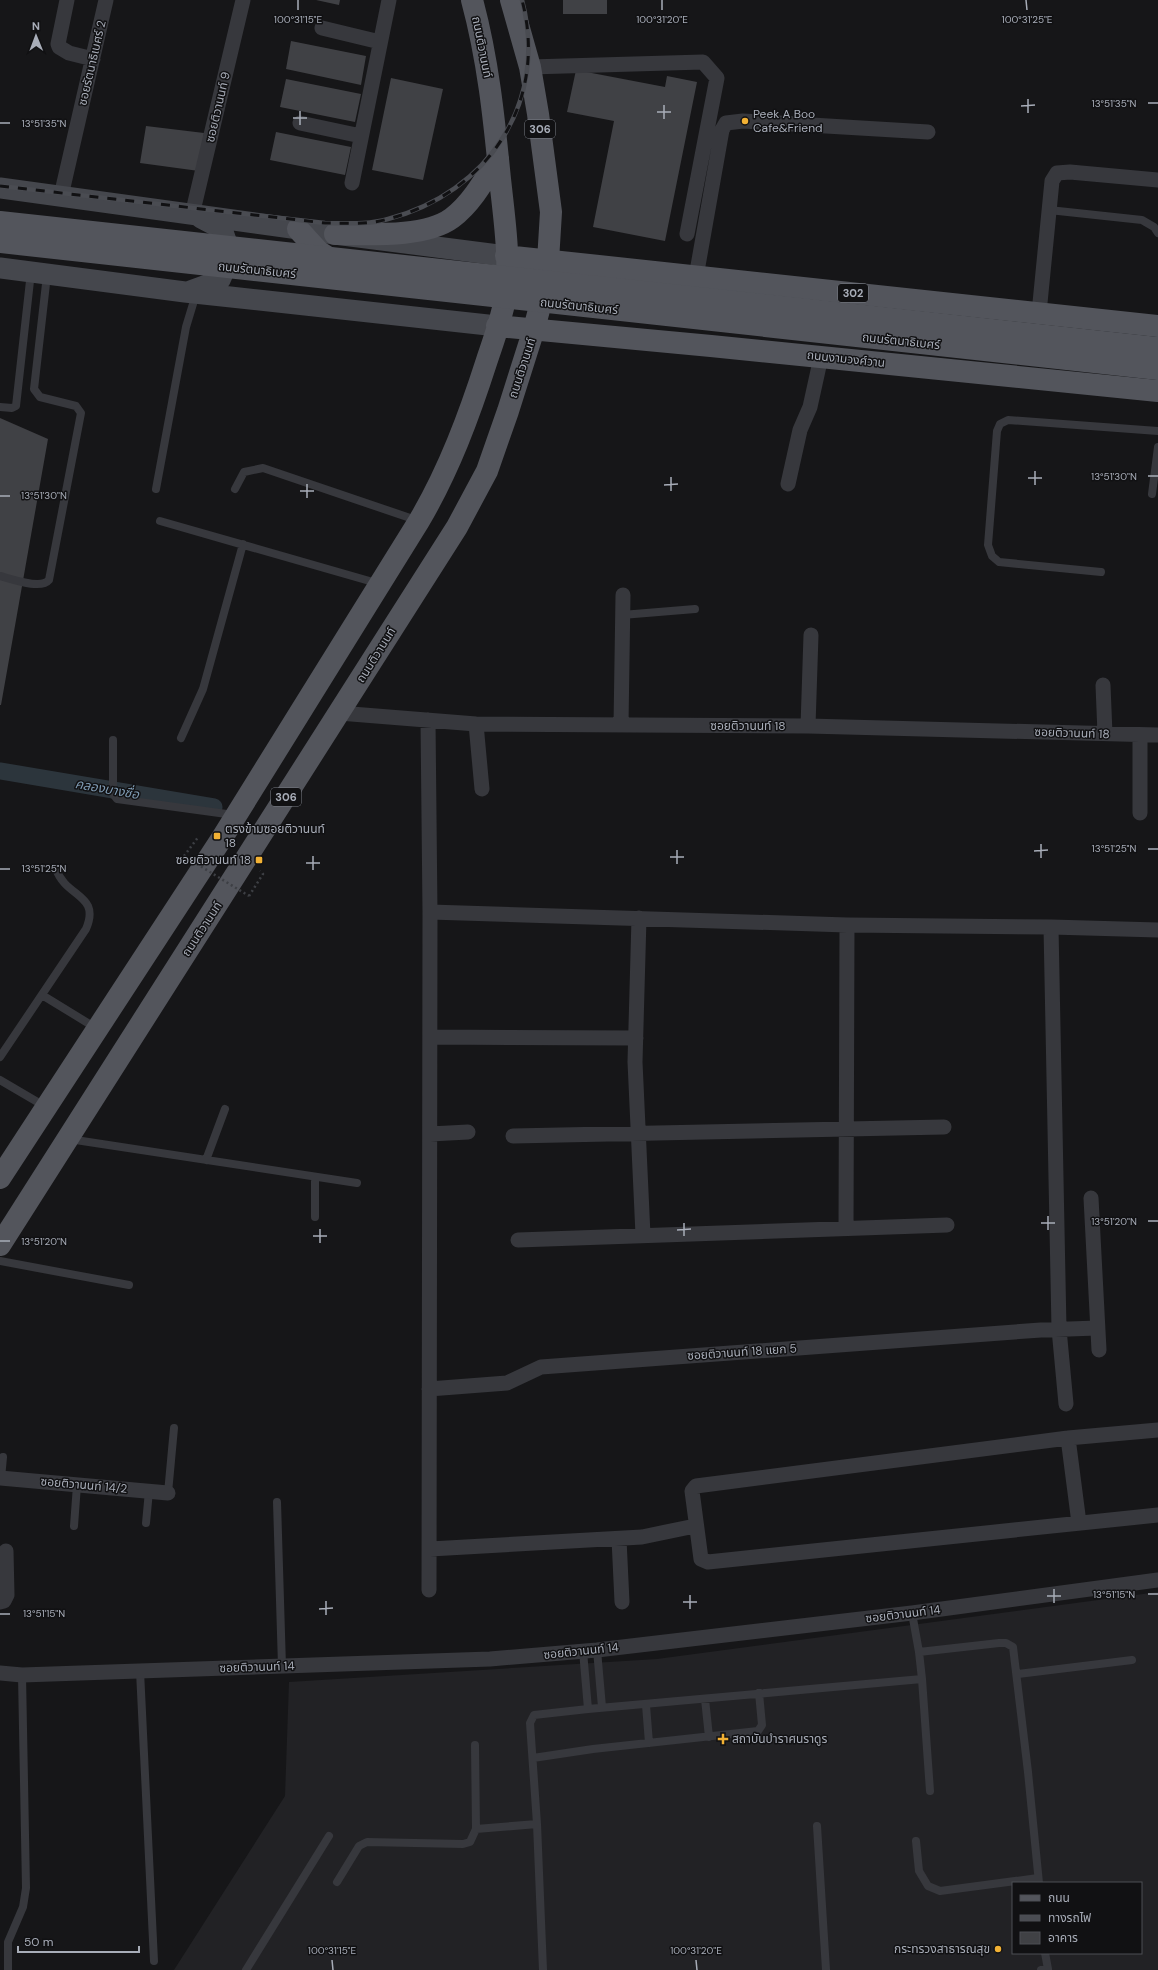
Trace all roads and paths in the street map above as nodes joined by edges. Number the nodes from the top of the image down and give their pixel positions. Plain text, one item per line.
1 (67, 0) edge
2 (106, 0) edge
3 (243, 0) edge
4 (389, 0) edge
5 (472, 0) edge
6 (511, 0) edge
7 (322, 28) dead end
8 (380, 42) junction
9 (92, 59) junction
10 (530, 67) junction
11 (300, 123) dead end
12 (928, 132) dead end
13 (361, 136) junction
14 (498, 158) junction
15 (1158, 180) edge
16 (352, 183) dead end
17 (0, 188) edge
18 (61, 196) junction
19 (1049, 210) junction
20 (194, 215) junction
21 (0, 222) edge
22 (298, 229) junction
23 (1158, 233) edge
24 (336, 234) junction
25 (687, 234) dead end
26 (0, 242) edge
27 (548, 261) junction
28 (506, 262) junction
29 (0, 268) edge
30 (39, 273) junction
31 (696, 277) junction
32 (544, 287) junction
33 (191, 293) junction
34 (506, 294) junction
35 (1039, 313) junction
36 (536, 322) junction
37 (498, 326) junction
38 (1158, 326) edge
39 (711, 346) junction
40 (1158, 348) edge
41 (821, 357) junction
42 (1158, 369) edge
43 (1158, 391) edge
44 (0, 407) edge
45 (1158, 431) edge
46 (1158, 447) edge
47 (788, 484) dead end
48 (156, 489) dead end
49 (235, 489) dead end
50 (1152, 494) dead end
51 (160, 521) dead end
52 (419, 521) junction
53 (242, 544) junction
54 (1101, 572) dead end
55 (0, 576) edge
56 (380, 584) junction
57 (623, 595) dead end
58 (695, 609) dead end
59 (622, 615) junction
60 (811, 635) dead end
61 (1103, 686) dead end
62 (339, 713) junction
63 (428, 720) junction
64 (476, 724) junction
65 (621, 725) junction
66 (808, 726) junction
67 (1105, 734) junction
68 (1140, 735) junction
69 (1158, 735) edge
70 (181, 738) dead end
71 (113, 740) dead end
72 (482, 789) dead end
73 (1140, 813) dead end
74 (235, 815) junction
75 (199, 835) dead end
76 (56, 869) dead end
77 (263, 874) dead end
78 (430, 912) junction
79 (639, 918) junction
80 (847, 925) junction
81 (1051, 927) junction
82 (1158, 930) edge
83 (42, 995) junction
84 (98, 1029) junction
85 (430, 1037) junction
86 (636, 1038) junction
87 (0, 1057) edge
88 (0, 1080) edge
89 (46, 1107) junction
90 (225, 1109) dead end
91 (944, 1127) dead end
92 (846, 1129) junction
93 (468, 1132) dead end
94 (430, 1134) junction
95 (638, 1134) junction
96 (513, 1136) dead end
97 (68, 1139) junction
98 (206, 1160) junction
99 (315, 1177) junction
100 (0, 1178) edge
101 (357, 1183) dead end
102 (1091, 1198) dead end
103 (315, 1217) dead end
104 (947, 1224) dead end
105 (846, 1228) junction
106 (643, 1235) junction
107 (518, 1240) dead end
108 (0, 1245) edge
109 (0, 1261) edge
110 (129, 1285) dead end
111 (1098, 1328) junction
112 (1059, 1329) junction
113 (1099, 1350) dead end
114 (429, 1389) junction
115 (1066, 1404) dead end
116 (174, 1428) dead end
117 (1158, 1430) edge
118 (1068, 1438) junction
119 (3, 1457) dead end
120 (0, 1478) edge
121 (76, 1485) junction
122 (149, 1491) junction
123 (168, 1493) joint
124 (277, 1502) dead end
125 (1158, 1515) edge
126 (146, 1523) dead end
127 (1079, 1523) junction
128 (74, 1526) dead end
129 (695, 1526) junction
130 (619, 1538) junction
131 (430, 1549) junction
132 (6, 1551) dead end
133 (1158, 1580) edge
134 (429, 1590) dead end
135 (0, 1602) edge
136 (622, 1602) dead end
137 (912, 1613) junction
138 (590, 1651) junction
139 (919, 1652) junction
140 (1132, 1660) dead end
141 (282, 1666) junction
142 (140, 1671) junction
143 (0, 1673) edge
144 (22, 1674) junction
145 (1018, 1674) junction
146 (922, 1679) junction
147 (759, 1693) junction
148 (705, 1699) junction
149 (646, 1705) junction
150 (602, 1707) junction
151 (588, 1709) junction
152 (709, 1737) junction
153 (649, 1743) junction
154 (475, 1745) dead end
155 (533, 1758) junction
156 (930, 1791) dead end
157 (537, 1824) junction
158 (817, 1826) dead end
159 (476, 1829) junction
160 (329, 1836) dead end
161 (916, 1840) dead end
162 (1039, 1881) edge
163 (338, 1882) dead end
164 (1012, 1884) edge
165 (1046, 1954) edge
166 (154, 1961) dead end
167 (8, 1970) edge
168 (246, 1970) edge
169 (543, 1970) edge
170 (826, 1970) edge
171 (1046, 1970) edge

1 - 9 street
2 - 9 street, ซอยรัตนาธิเบศร์ 2
3 - 20 street, ซอยติวานนท์ 9
4 - 8 street
5 - 14 main road, ถนนติวานนท์ / 306
6 - 10 main road, ถนนติวานนท์ / 306
7 - 8 street
8 - 13 street
9 - 18 street, ซอยรัตนาธิเบศร์ 2
10 - 25 street
10 - 27 main road, ถนนติวานนท์ / 306
11 - 13 street
12 - 31 street
13 - 16 street
14 - 24 main road
14 - 28 main road, ถนนติวานนท์ / 306
15 - 19 street
17 - 18 main road, 302
18 - 20 main road, 302
19 - 23 lane
19 - 35 street
20 - 22 main road, 302
20 - 33 main road
21 - 40 main road, ถนนรัตนาธิเบศร์, bridge
22 - 24 main road, 302
22 - 34 main road
24 - 28 main road, 302
26 - 42 main road, ถนนรัตนาธิเบศร์, bridge
27 - 28 main road, 302
27 - 31 main road, 302
27 - 32 main road, ถนนติวานนท์ / 306
28 - 32 main road
28 - 34 main road, ถนนติวานนท์ / 306
29 - 30 main road
30 - 33 main road
30 - 44 lane
30 - 55 lane
31 - 35 main road, 302
32 - 36 main road, ถนนติวานนท์ / 306
32 - 39 main road
33 - 37 main road
33 - 48 lane
34 - 36 main road
34 - 37 main road, ถนนติวานนท์ / 306
35 - 38 main road, 302
36 - 37 main road
36 - 39 main road, ถนนงามวงศ์วาน
36 - 62 main road, ถนนติวานนท์ / 306
37 - 52 main road, ถนนติวานนท์ / 306
39 - 41 main road, ถนนงามวงศ์วาน
41 - 43 main road, ถนนงามวงศ์วาน
41 - 47 street
45 - 54 lane
46 - 50 lane
49 - 52 lane
51 - 53 lane
52 - 56 main road, ถนนติวานนท์ / 306
53 - 56 lane
53 - 70 lane
56 - 74 main road, ถนนติวานนท์ / 306
57 - 59 street
58 - 59 lane
59 - 65 street
60 - 66 street
61 - 67 street
62 - 63 street, ซอยติวานนท์ 18
62 - 97 main road, ถนนติวานนท์ / 306
63 - 64 street, ซอยติวานนท์ 18
63 - 78 street
64 - 65 street, ซอยติวานนท์ 18
64 - 72 street
65 - 66 street, ซอยติวานนท์ 18
66 - 67 street, ซอยติวานนท์ 18
67 - 68 street, ซอยติวานนท์ 18
68 - 69 street, ซอยติวานนท์ 18
68 - 73 street
71 - 74 lane
74 - 84 main road, ถนนติวานนท์ / 306
75 - 77 path, bridge
76 - 83 lane
78 - 79 street
78 - 85 street
79 - 80 street
79 - 86 street
80 - 81 street
80 - 92 street
81 - 82 street
81 - 112 street
83 - 84 lane
83 - 87 lane
84 - 89 main road, ถนนติวานนท์ / 306
85 - 86 street
85 - 94 street
86 - 95 street
88 - 89 lane
89 - 100 main road, ถนนติวานนท์ / 306
90 - 98 lane
91 - 92 street
92 - 95 street
92 - 105 street
93 - 94 street
94 - 114 street
95 - 96 street
95 - 106 street
97 - 98 lane
97 - 108 main road, ถนนติวานนท์ / 306
98 - 99 lane
99 - 101 lane
99 - 103 lane
102 - 111 street
104 - 105 street
105 - 106 street
106 - 107 street
109 - 110 lane
111 - 112 street, ซอยติวานนท์ 18 แยก 5
111 - 113 street
112 - 114 street, ซอยติวานนท์ 18 แยก 5
112 - 115 street
114 - 131 street
116 - 123 lane
117 - 118 street
118 - 127 street
118 - 129 street
119 - 120 lane
120 - 121 street, ซอยติวานนท์ 14/2
121 - 122 street, ซอยติวานนท์ 14/2
121 - 128 lane
122 - 123 street, ซอยติวานนท์ 14/2
122 - 126 lane
124 - 141 lane
125 - 127 street
127 - 129 street
129 - 130 street
130 - 131 street
130 - 136 street
131 - 134 street
132 - 135 street
133 - 137 street, ซอยติวานนท์ 14
137 - 138 street, ซอยติวานนท์ 14
137 - 139 lane
138 - 141 street, ซอยติวานนท์ 14
138 - 150 lane
138 - 151 lane
139 - 145 lane
139 - 146 lane
140 - 145 lane
141 - 142 street, ซอยติวานนท์ 14
142 - 144 street, ซอยติวานนท์ 14
142 - 166 lane
143 - 144 street, ซอยติวานนท์ 14
144 - 167 lane
145 - 162 lane
146 - 147 lane
146 - 156 lane
147 - 148 lane
147 - 152 lane
148 - 149 lane
148 - 152 lane
149 - 150 lane
149 - 153 lane
150 - 151 lane
151 - 155 lane
152 - 153 lane
153 - 155 lane
154 - 159 lane
155 - 157 lane
157 - 159 lane
157 - 169 lane
158 - 170 lane
159 - 163 lane
160 - 168 lane
161 - 164 lane
165 - 171 lane

